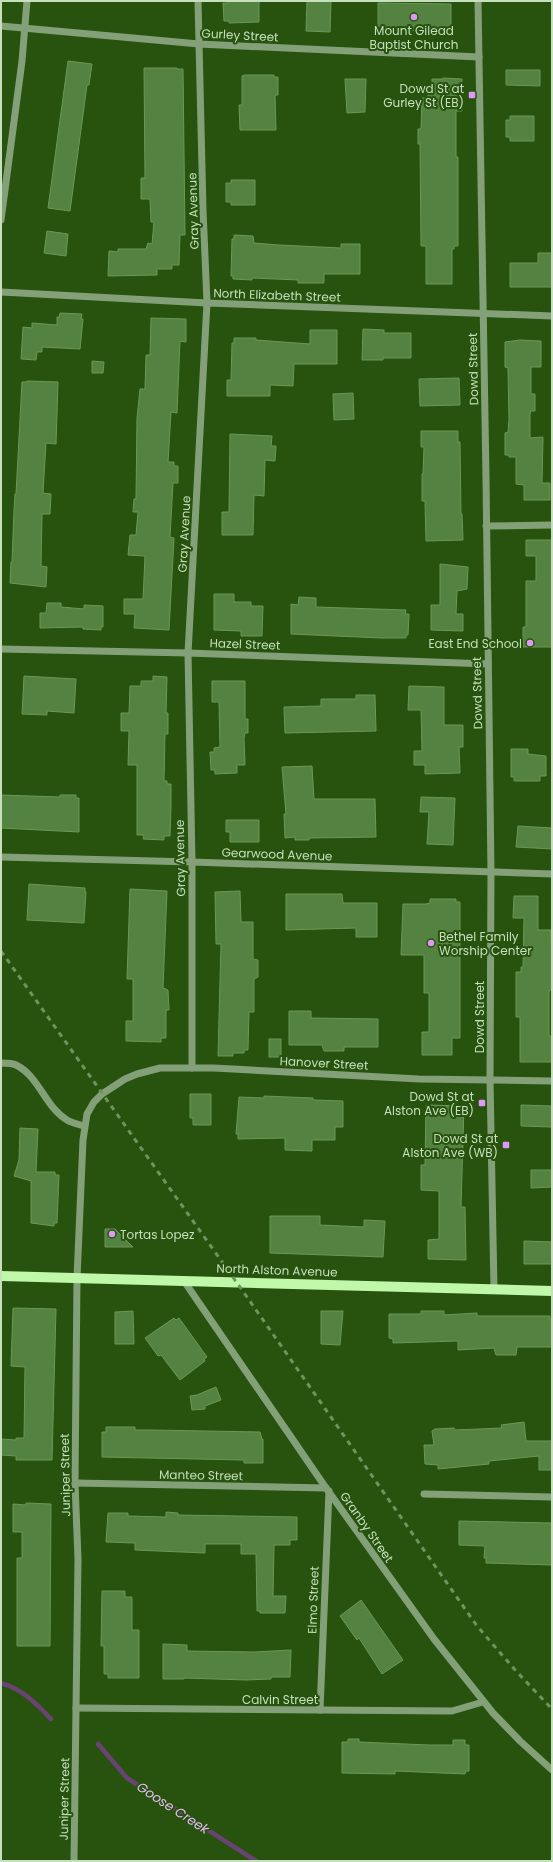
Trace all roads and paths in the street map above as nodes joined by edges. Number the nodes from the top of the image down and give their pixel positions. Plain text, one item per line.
1 (27, 1) edge
2 (198, 1) edge
3 (478, 1) edge
4 (1, 26) edge
5 (26, 28) junction
6 (199, 44) junction
7 (479, 57) junction
8 (1, 220) edge
9 (1, 292) edge
10 (208, 303) junction
11 (483, 314) junction
12 (552, 316) edge
13 (552, 525) edge
14 (486, 526) junction
15 (1, 649) edge
16 (188, 653) junction
17 (488, 664) junction
18 (1, 857) edge
19 (192, 862) junction
20 (491, 872) junction
21 (552, 874) edge
22 (1, 1063) edge
23 (192, 1068) junction
24 (490, 1080) junction
25 (552, 1081) edge
26 (102, 1094) joint
27 (84, 1126) junction
28 (1, 1276) edge
29 (78, 1278) junction
30 (184, 1281) junction
31 (494, 1289) junction
32 (552, 1291) edge
33 (75, 1483) junction
34 (328, 1490) junction
35 (424, 1494) dead end
36 (552, 1497) edge
37 (483, 1702) junction
38 (76, 1708) junction
39 (320, 1710) junction
40 (552, 1770) edge
41 (74, 1861) edge

1 - 5 street
2 - 6 street, Gray Avenue
3 - 7 street, Dowd Street
4 - 5 street, Gurley Street
5 - 6 street, Gurley Street
5 - 8 street
6 - 7 street, Gurley Street
6 - 10 street, Gray Avenue
7 - 11 street, Dowd Street
9 - 10 street, North Elizabeth Street
10 - 11 street, North Elizabeth Street
10 - 16 street, Gray Avenue
11 - 12 street, North Elizabeth Street
11 - 14 street, Dowd Street
13 - 14 street
14 - 17 street, Dowd Street
15 - 16 street, Hazel Street
16 - 17 street, Hazel Street
16 - 19 street, Gray Avenue
17 - 20 street, Dowd Street
18 - 19 street, Gearwood Avenue
19 - 20 street, Gearwood Avenue
19 - 23 street, Gray Avenue
20 - 21 street, Gearwood Avenue
20 - 24 street, Dowd Street
22 - 27 street
23 - 24 street, Hanover Street
23 - 26 street, Hanover Street
24 - 25 street, Hanover Street
24 - 31 street, Dowd Street
26 - 27 street, Juniper Street
27 - 29 street, Juniper Street
28 - 29 main road, North Alston Avenue
29 - 30 main road, North Alston Avenue
29 - 33 street, Juniper Street
30 - 31 main road, North Alston Avenue
30 - 34 street, Granby Street
31 - 32 main road, North Alston Avenue
33 - 34 street, Manteo Street
33 - 38 street, Juniper Street
34 - 37 street, Granby Street
34 - 39 street, Elmo Street
35 - 36 street
37 - 39 street, Calvin Street
37 - 40 street, Granby Street
38 - 39 street, Calvin Street
38 - 41 street, Juniper Street

